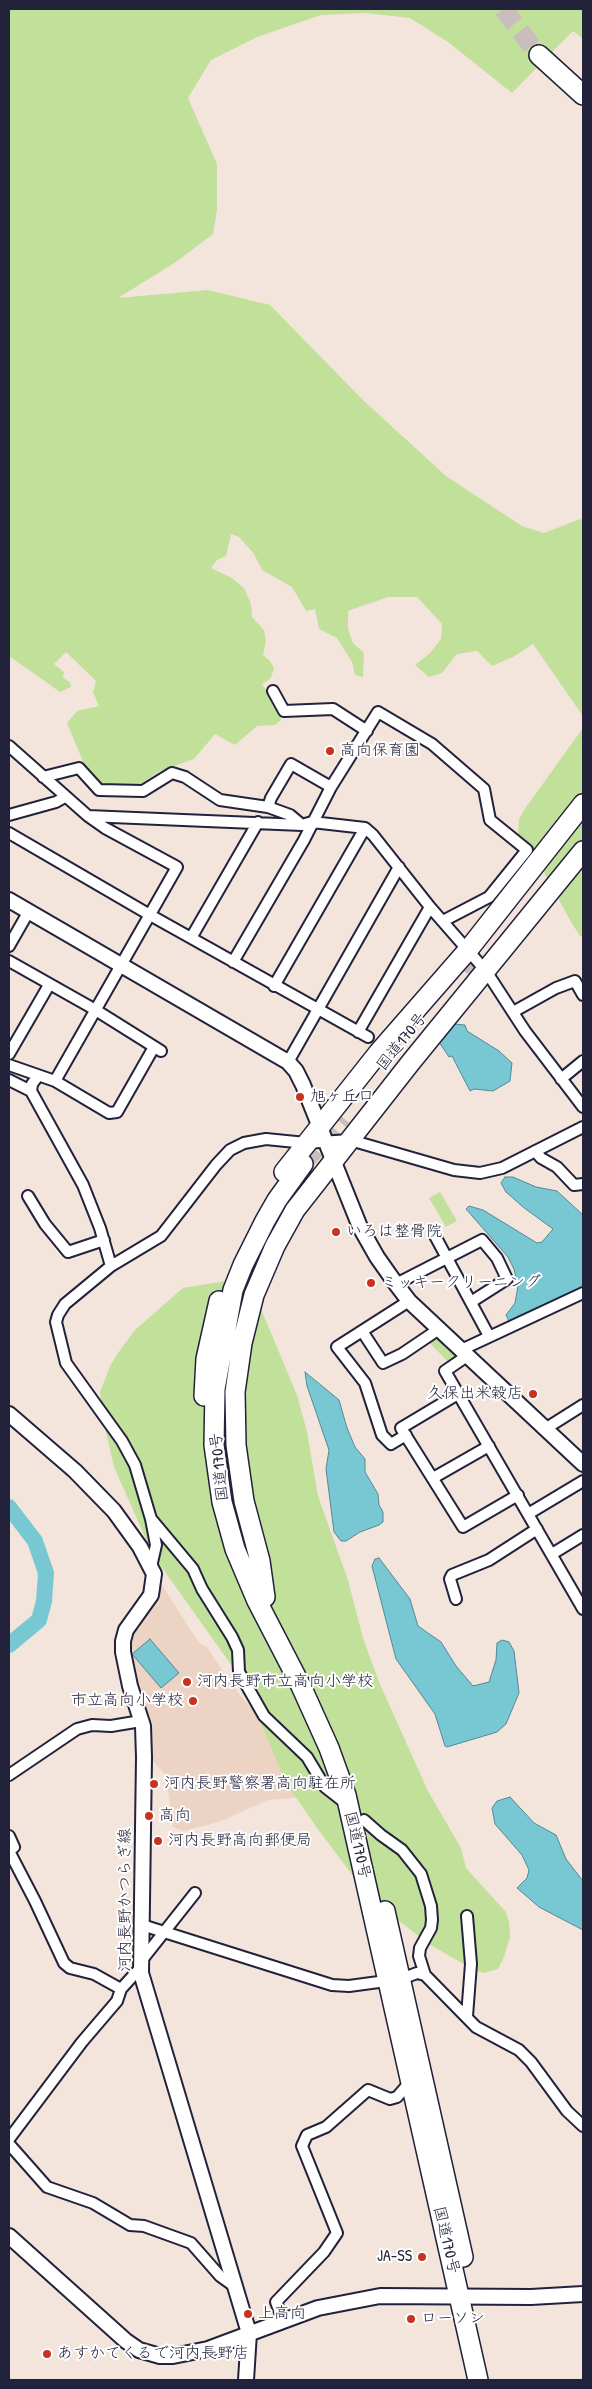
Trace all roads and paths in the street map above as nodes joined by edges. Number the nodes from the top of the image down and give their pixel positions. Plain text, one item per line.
1 (539, 55) tunnel mouth
2 (568, 83) junction
3 (583, 95) edge
4 (583, 102) edge
5 (273, 691) dead end
6 (367, 731) junction
7 (9, 746) edge
8 (42, 776) junction
9 (331, 787) junction
10 (65, 797) junction
11 (583, 804) edge
12 (268, 807) junction
13 (9, 815) edge
14 (88, 816) junction
15 (583, 818) edge
16 (258, 822) junction
17 (312, 822) junction
18 (302, 825) junction
19 (365, 828) junction
20 (9, 833) edge
21 (583, 835) edge
22 (583, 850) edge
23 (399, 867) junction
24 (9, 900) edge
25 (430, 907) junction
26 (29, 911) junction
27 (150, 916) junction
28 (443, 921) junction
29 (191, 938) junction
30 (9, 946) edge
31 (9, 961) edge
32 (475, 961) junction
33 (233, 962) junction
34 (122, 965) junction
35 (48, 985) junction
36 (274, 986) junction
37 (583, 995) edge
38 (94, 1009) junction
39 (316, 1009) junction
40 (513, 1012) junction
41 (9, 1054) edge
42 (583, 1061) edge
43 (288, 1062) junction
44 (9, 1065) edge
45 (38, 1076) junction
46 (561, 1079) junction
47 (9, 1080) edge
48 (55, 1081) junction
49 (31, 1091) junction
50 (583, 1107) edge
51 (347, 1126) junction
52 (583, 1127) edge
53 (323, 1135) junction
54 (306, 1143) junction
55 (535, 1151) junction
56 (333, 1160) junction
57 (308, 1167) tunnel mouth
58 (583, 1184) edge
59 (28, 1196) dead end
60 (434, 1234) dead end
61 (104, 1240) junction
62 (446, 1257) junction
63 (111, 1266) junction
64 (396, 1284) junction
65 (583, 1294) edge
66 (409, 1300) junction
67 (471, 1302) junction
68 (439, 1329) junction
69 (362, 1331) junction
70 (489, 1336) junction
71 (464, 1353) junction
72 (458, 1394) junction
73 (583, 1405) edge
74 (9, 1414) edge
75 (545, 1429) junction
76 (406, 1435) junction
77 (489, 1446) junction
78 (583, 1464) edge
79 (432, 1478) junction
80 (583, 1481) edge
81 (518, 1496) junction
82 (528, 1514) junction
83 (151, 1519) junction
84 (537, 1529) junction
85 (583, 1535) edge
86 (552, 1554) junction
87 (150, 1567) junction
88 (583, 1585) edge
89 (573, 1591) junction
90 (261, 1599) junction
91 (456, 1599) dead end
92 (583, 1609) edge
93 (141, 1721) junction
94 (9, 1775) edge
95 (349, 1806) junction
96 (364, 1820) junction
97 (9, 1836) edge
98 (9, 1851) edge
99 (195, 1893) dead end
100 (467, 1916) dead end
101 (142, 1925) junction
102 (164, 1932) junction
103 (142, 1963) junction
104 (426, 1976) junction
105 (394, 1979) junction
106 (121, 1989) junction
107 (467, 2016) junction
108 (410, 2082) junction
109 (583, 2126) edge
110 (9, 2139) edge
111 (9, 2144) edge
112 (9, 2236) edge
113 (234, 2286) junction
114 (583, 2294) edge
115 (465, 2296) junction
116 (283, 2320) junction
117 (249, 2333) junction
118 (246, 2380) edge
119 (478, 2380) edge
120 (490, 2380) edge

1 - 2 highway
2 - 3 highway
2 - 4 highway
5 - 6 street
6 - 9 street
6 - 28 street
7 - 8 street
8 - 10 street
8 - 12 street
9 - 12 street
9 - 17 street
10 - 13 street
10 - 14 street
11 - 32 highway
12 - 18 street
14 - 16 street
14 - 27 street
15 - 32 highway
16 - 18 street
16 - 29 street
17 - 18 street
17 - 19 street
17 - 33 street
19 - 23 street
19 - 36 street
20 - 27 street
21 - 32 highway
22 - 32 highway
23 - 25 street
23 - 39 street
24 - 26 street
25 - 28 street
25 - 39 street
26 - 30 street
26 - 34 street
27 - 29 street
27 - 34 street
28 - 32 street
29 - 33 street
31 - 35 street
32 - 40 street
32 - 51 highway
32 - 53 highway
33 - 36 street
34 - 38 street
34 - 43 street
35 - 38 street
35 - 41 street
36 - 39 street
37 - 40 street
38 - 48 street
38 - 48 street
39 - 43 street
40 - 46 street
42 - 46 street
43 - 53 street
44 - 45 street
45 - 48 street
45 - 49 street
46 - 50 street
47 - 49 street
49 - 61 street
51 - 53 street
51 - 55 street
51 - 56 highway
52 - 55 street
53 - 54 highway
53 - 56 street
54 - 63 street
54 - 90 highway
55 - 58 street
56 - 64 street
56 - 90 highway
57 - 90 highway, 国道170号
59 - 61 street
60 - 62 street
61 - 63 street
62 - 64 street
62 - 67 street
62 - 67 street
63 - 83 street
64 - 66 street
65 - 70 street
66 - 68 street
66 - 69 street
67 - 70 street
68 - 69 street
68 - 71 street
69 - 76 street
70 - 71 street
71 - 72 street
71 - 75 street
72 - 76 street
72 - 77 street
73 - 75 street
74 - 87 street, 河内長野かつらぎ線
75 - 78 street
76 - 79 street
77 - 79 street
77 - 81 street
79 - 81 street
80 - 82 street
81 - 82 street
82 - 84 street
83 - 87 street
83 - 95 street
84 - 86 street
84 - 91 street
85 - 86 street
86 - 89 street
87 - 93 street, 河内長野かつらぎ線
88 - 89 street
89 - 92 street
90 - 95 highway, 国道170号
90 - 96 highway, 国道170号
93 - 94 street
93 - 101 street, 河内長野かつらぎ線
95 - 105 highway, 国道170号
96 - 104 street
96 - 105 highway, 国道170号
97 - 98 street
98 - 106 street
99 - 102 street
100 - 107 street
101 - 102 street
101 - 103 street, 河内長野かつらぎ線
102 - 103 street
102 - 105 street
103 - 106 street
103 - 113 street, 河内長野かつらぎ線
104 - 105 street
104 - 107 street
105 - 108 highway, 国道170号
105 - 115 highway, 国道170号
106 - 110 street
107 - 109 street
108 - 115 highway, 国道170号
108 - 116 street
111 - 113 street
112 - 117 street
113 - 117 street, 河内長野かつらぎ線
114 - 115 street
115 - 116 street
115 - 119 highway, 国道170号
115 - 120 highway, 国道170号
116 - 117 street
117 - 118 street

